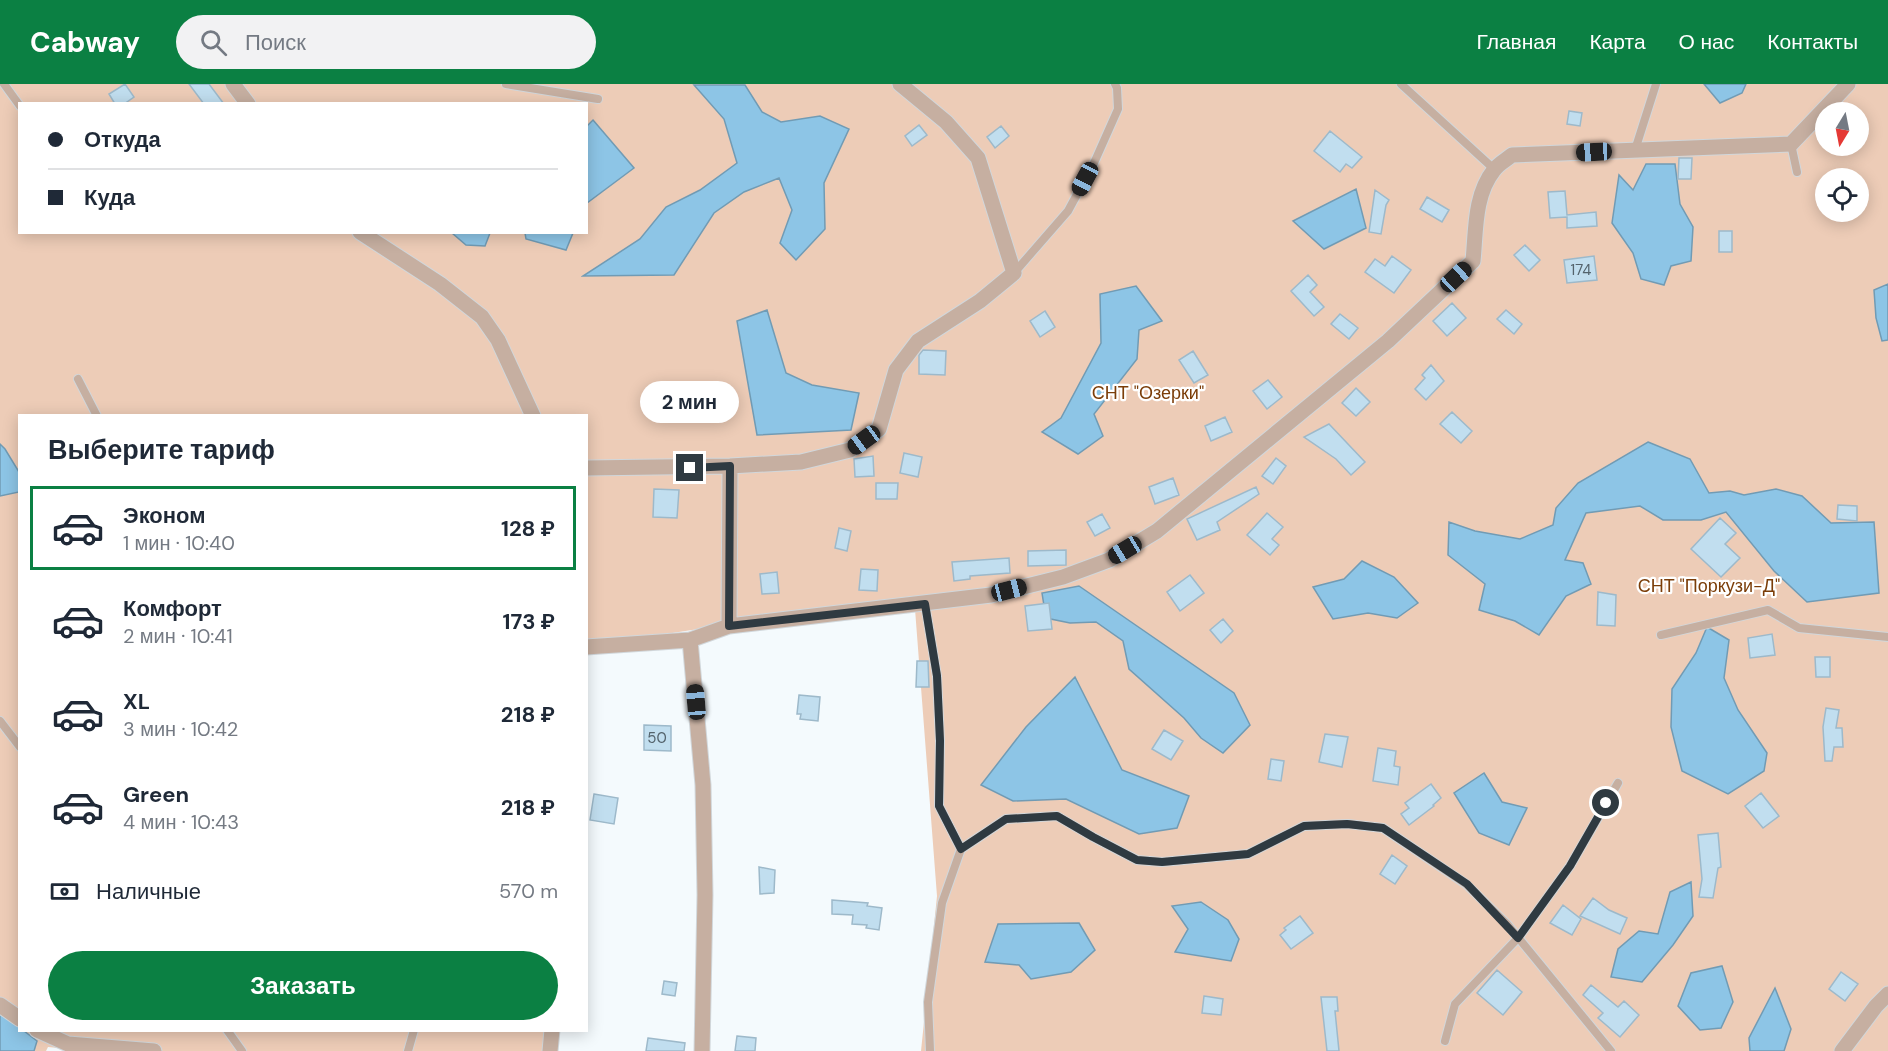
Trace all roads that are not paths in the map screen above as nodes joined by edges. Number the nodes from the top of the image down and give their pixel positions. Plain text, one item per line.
1 (4, 84) edge
2 (233, 84) edge
3 (506, 84) edge
4 (900, 84) edge
5 (1115, 84) edge
6 (1401, 84) edge
7 (1656, 84) edge
8 (1848, 84) edge
9 (598, 99) dead end
10 (246, 102) edge
11 (18, 103) edge
12 (1791, 144) junction
13 (1635, 150) junction
14 (1494, 169) junction
15 (1797, 172) dead end
16 (363, 234) edge
17 (1014, 273) junction
18 (78, 379) dead end
19 (96, 414) edge
20 (533, 414) edge
21 (730, 466) junction
22 (588, 468) edge
23 (925, 604) junction
24 (729, 626) junction
25 (1661, 635) dead end
26 (1888, 637) edge
27 (690, 640) junction
28 (588, 647) edge
29 (0, 721) edge
30 (18, 744) edge
31 (1618, 783) dead end
32 (961, 849) junction
33 (1518, 938) junction
34 (1888, 994) edge
35 (0, 1005) edge
36 (18, 1018) edge
37 (41, 1032) edge
38 (228, 1032) edge
39 (413, 1032) edge
40 (552, 1032) edge
41 (1445, 1041) dead end
42 (154, 1051) edge
43 (242, 1051) edge
44 (408, 1051) edge
45 (550, 1051) edge
46 (702, 1051) edge
47 (930, 1051) edge
48 (1611, 1051) edge
49 (1842, 1051) edge

1 - 11 lane
2 - 10 street
3 - 9 lane
4 - 17 street
5 - 17 lane
6 - 14 lane
7 - 13 lane
8 - 12 street
12 - 13 street
12 - 15 lane
13 - 14 street
14 - 23 street
16 - 20 street
17 - 21 street
18 - 19 lane
21 - 22 street
21 - 24 street
23 - 24 street
23 - 32 lane
24 - 27 street
25 - 26 lane
27 - 28 street
27 - 46 street
29 - 30 lane
31 - 33 lane
32 - 33 lane
32 - 47 lane
33 - 41 lane
33 - 48 lane
34 - 49 street
35 - 36 street
37 - 42 street
38 - 43 lane
39 - 44 lane
40 - 45 street

